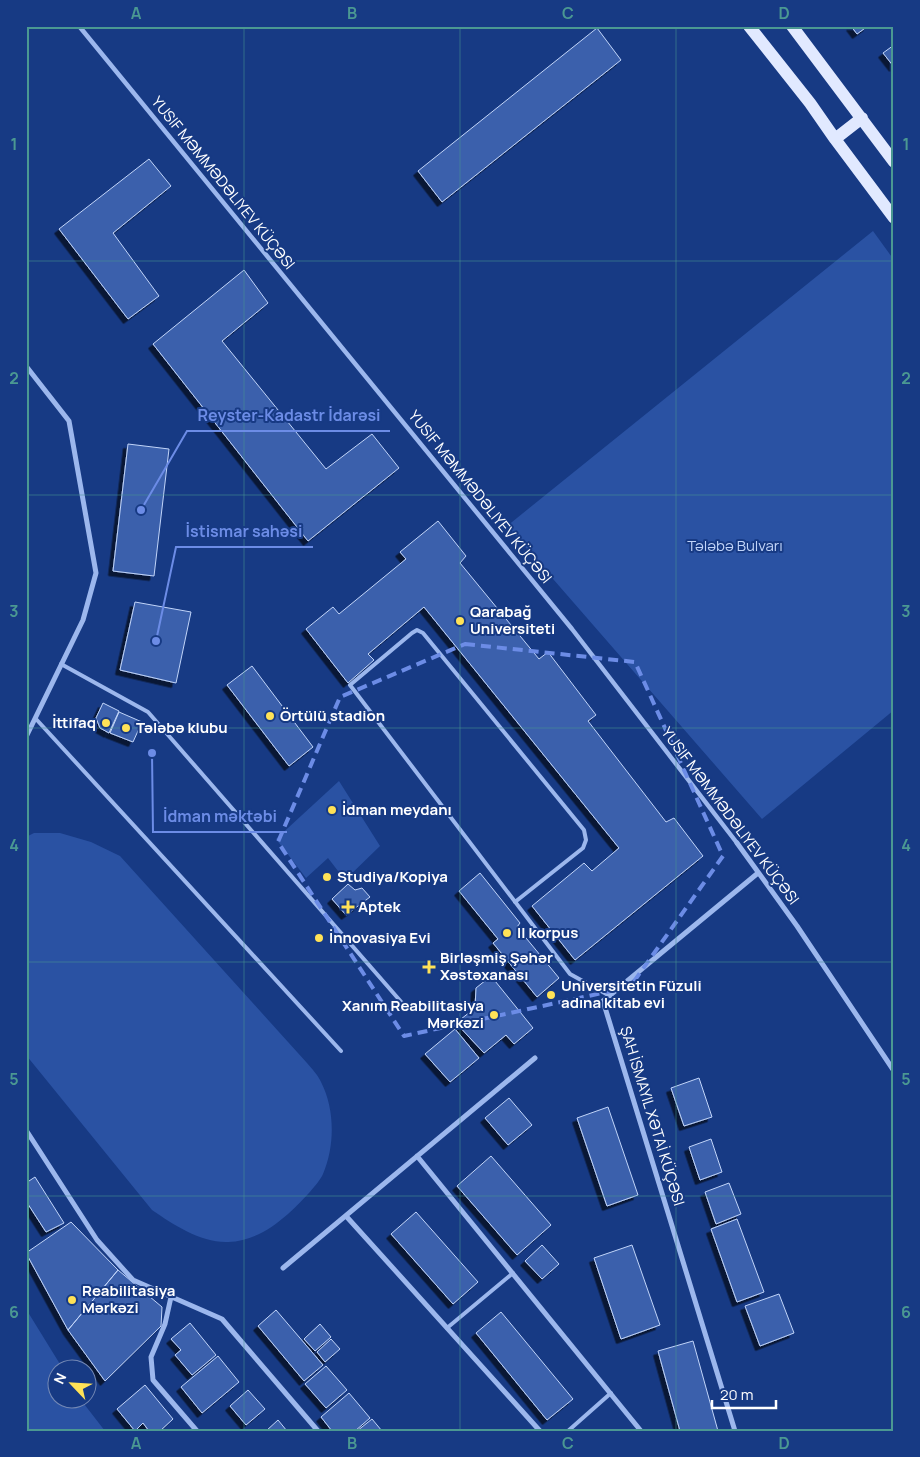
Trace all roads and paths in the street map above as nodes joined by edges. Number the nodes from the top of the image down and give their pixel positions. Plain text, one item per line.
1 (79, 26) edge
2 (749, 26) edge
3 (792, 26) edge
4 (862, 118) junction
5 (835, 139) junction
6 (894, 162) edge
7 (894, 218) edge
8 (26, 366) edge
9 (61, 664) junction
10 (36, 719) junction
11 (26, 737) edge
12 (737, 843) joint
13 (758, 873) junction
14 (515, 902) junction
15 (610, 996) junction
16 (403, 1004) dead end
17 (341, 1051) dead end
18 (535, 1058) dead end
19 (894, 1072) edge
20 (26, 1130) edge
21 (418, 1156) junction
22 (346, 1216) junction
23 (283, 1268) dead end
24 (513, 1273) junction
25 (171, 1297) junction
26 (447, 1328) junction
27 (611, 1393) junction
28 (197, 1431) edge
29 (318, 1431) edge
30 (540, 1431) edge
31 (568, 1431) edge
32 (641, 1431) edge
33 (735, 1431) edge

1 - 12 street, YUSIF MƏMMƏDƏLIYEV KÜÇƏSI
2 - 5 main road
3 - 4 main road
4 - 5 main road
4 - 6 main road
5 - 7 main road
8 - 9 street
9 - 10 street
9 - 16 lane
10 - 11 street
10 - 17 lane
12 - 13 street, YUSIF MƏMMƏDƏLIYEV KÜÇƏSI
13 - 15 street
13 - 19 street, YUSIF MƏMMƏDƏLIYEV KÜÇƏSI
14 - 14 lane
14 - 15 lane
15 - 33 street, ŞAH İSMAYIL XƏTAİ KÜÇƏSI
18 - 21 street
20 - 25 street
21 - 22 street
21 - 24 street
22 - 23 street
22 - 26 street
24 - 26 lane
24 - 27 street
25 - 28 street
25 - 29 street
26 - 30 street
27 - 31 lane
27 - 32 street

